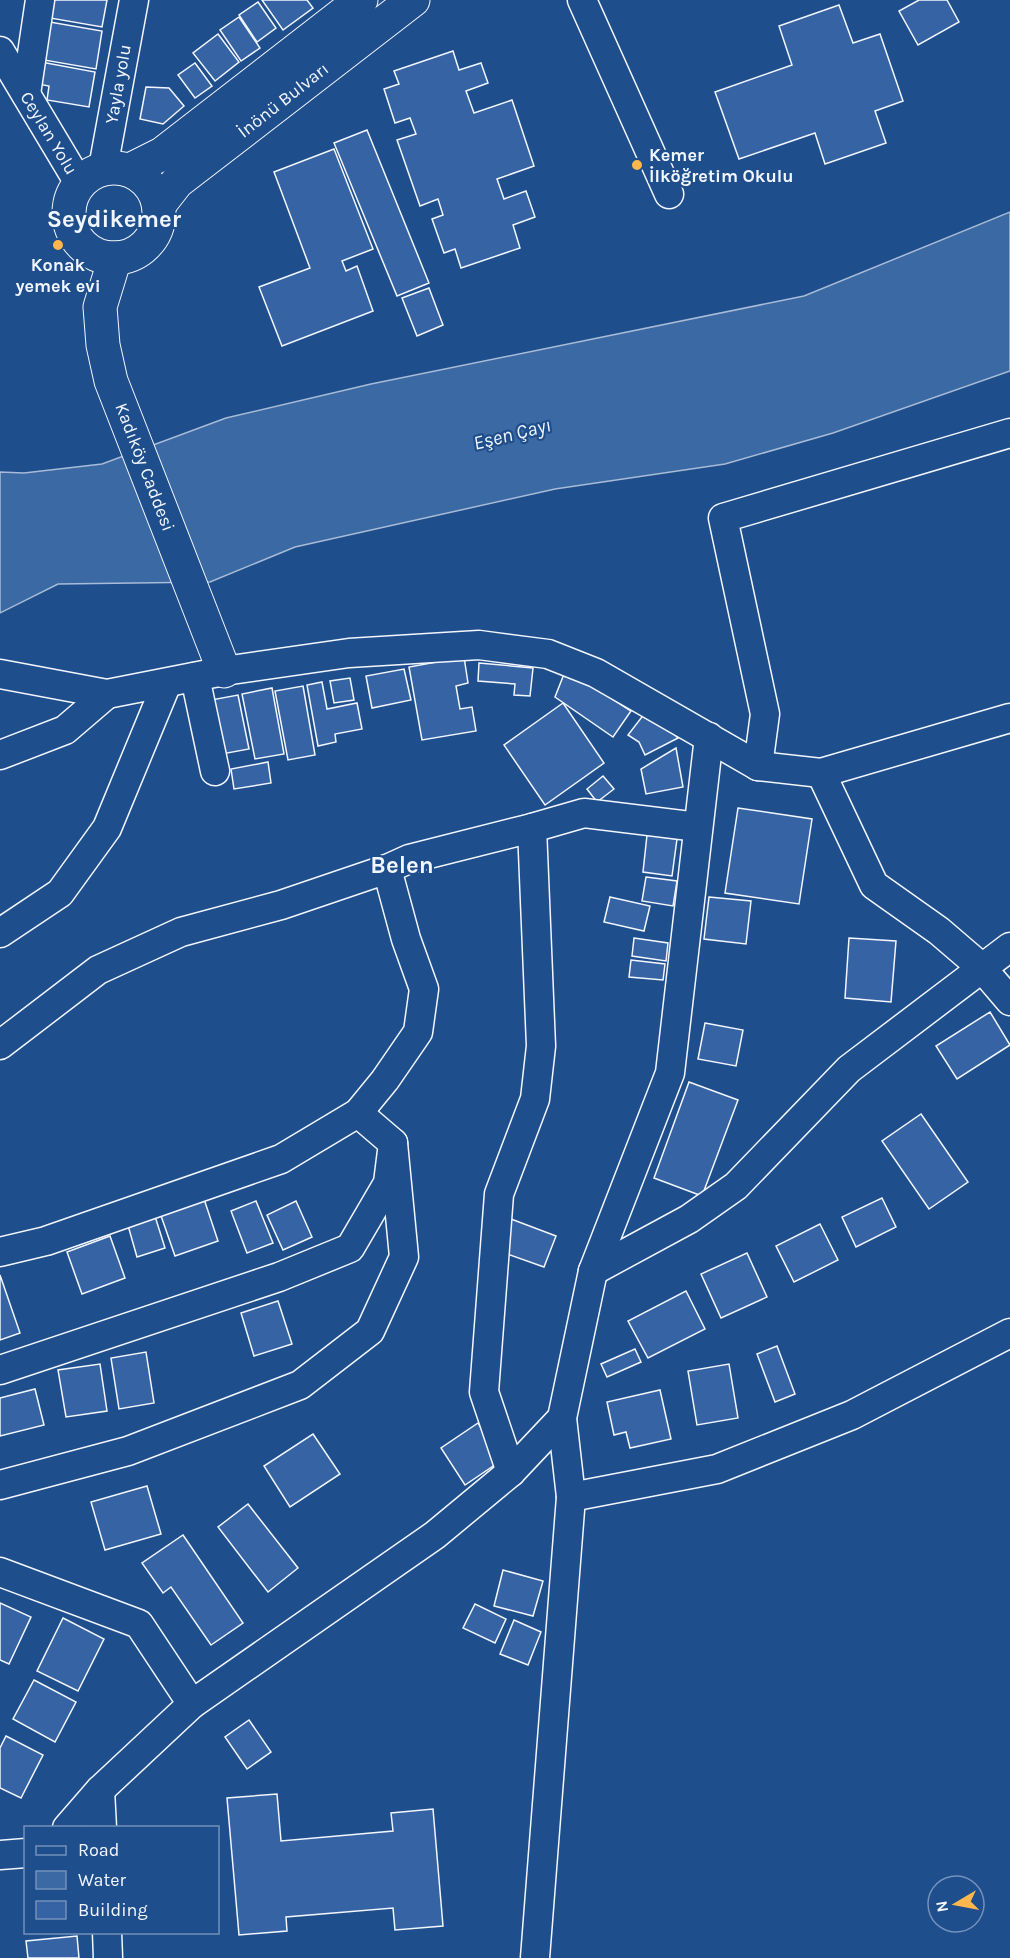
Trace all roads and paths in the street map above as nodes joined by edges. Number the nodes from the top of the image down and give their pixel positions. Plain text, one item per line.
1 (40, 0) edge
2 (134, 0) edge
3 (361, 0) edge
4 (413, 0) edge
5 (582, 0) edge
6 (0, 51) edge
7 (26, 94) junction
8 (104, 174) junction
9 (669, 194) dead end
10 (159, 205) junction
11 (115, 258) junction
12 (1010, 433) edge
13 (0, 674) edge
14 (209, 674) junction
15 (167, 683) junction
16 (107, 694) junction
17 (1010, 718) edge
18 (709, 737) junction
19 (0, 755) edge
20 (758, 766) junction
21 (215, 771) dead end
22 (821, 773) junction
23 (698, 827) junction
24 (532, 828) junction
25 (387, 869) junction
26 (0, 933) edge
27 (1010, 947) edge
28 (981, 967) junction
29 (1010, 1001) edge
30 (0, 1045) edge
31 (358, 1113) junction
32 (393, 1143) junction
33 (0, 1252) edge
34 (593, 1271) junction
35 (1010, 1333) edge
36 (0, 1370) edge
37 (562, 1418) junction
38 (512, 1472) junction
39 (0, 1485) edge
40 (571, 1497) junction
41 (0, 1572) edge
42 (192, 1704) junction
43 (100, 1790) junction
44 (68, 1826) edge
45 (102, 1826) edge
46 (24, 1853) edge
47 (0, 1855) edge
48 (107, 1934) edge
49 (108, 1958) edge
50 (536, 1958) edge

1 - 7 street
2 - 8 street, Yayla yolu
3 - 8 main road, İnönü Bulvarı
4 - 10 main road, İnönü Bulvarı
5 - 9 street
6 - 7 street, Ceylan Yolu
7 - 8 street, Ceylan Yolu
8 - 10 main road
8 - 11 main road
10 - 11 main road
11 - 14 main road, Kadıköy Caddesi
12 - 20 street
13 - 16 street
14 - 15 street
14 - 18 street
14 - 21 street
15 - 16 street
15 - 26 street
16 - 19 street
17 - 22 street
18 - 20 street
18 - 23 street
20 - 22 street
22 - 28 street
23 - 24 street
23 - 34 street
24 - 25 street
24 - 38 street
25 - 30 street
25 - 31 street
27 - 28 street
28 - 29 street
28 - 34 street
31 - 32 street
31 - 33 street
32 - 36 street
32 - 39 street
34 - 37 street
35 - 40 street
37 - 38 street
37 - 40 street
38 - 42 street
40 - 50 street
41 - 42 street
42 - 43 street
43 - 44 street
43 - 45 street
46 - 47 street
48 - 49 street

